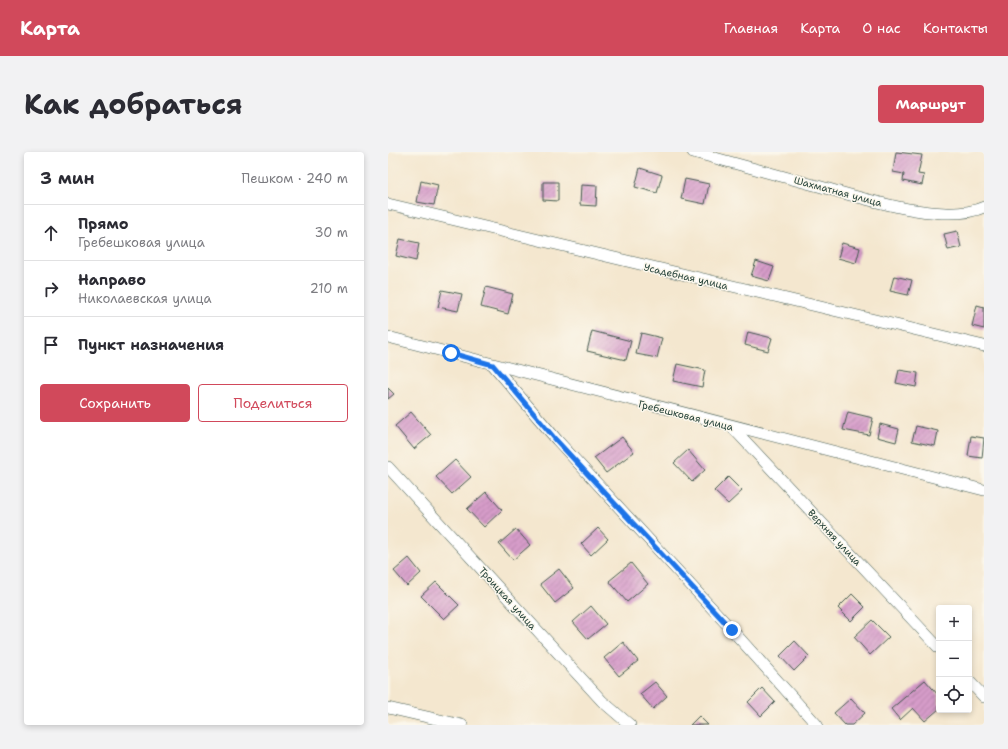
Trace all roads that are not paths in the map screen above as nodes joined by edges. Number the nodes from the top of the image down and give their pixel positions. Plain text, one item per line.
1 (693, 152) edge
2 (388, 204) edge
3 (984, 207) edge
4 (388, 338) edge
5 (984, 346) edge
6 (493, 365) junction
7 (731, 426) junction
8 (388, 467) edge
9 (984, 490) edge
10 (936, 645) edge
11 (972, 684) edge
12 (984, 697) edge
13 (388, 708) edge
14 (462, 725) edge
15 (630, 725) edge
16 (817, 725) edge

1 - 3 street, Шахматная улица
2 - 5 street, Усадебная улица
4 - 6 street, Гребешковая улица
6 - 7 street, Гребешковая улица
6 - 16 street
7 - 9 street, Гребешковая улица
7 - 10 street, Верхняя улица
8 - 15 street, Троицкая улица
11 - 12 street
13 - 14 street

